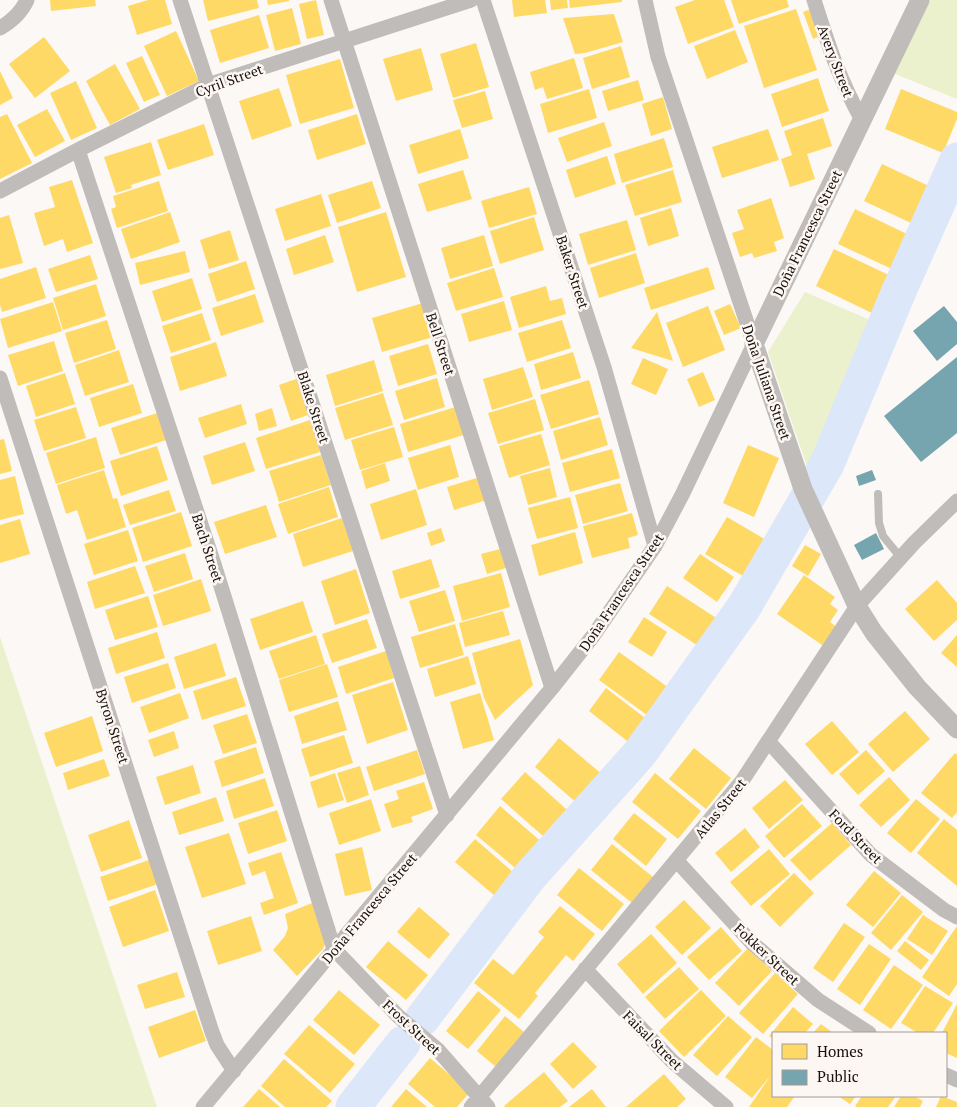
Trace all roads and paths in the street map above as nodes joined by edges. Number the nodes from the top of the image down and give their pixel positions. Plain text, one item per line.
1 (27, 0) edge
2 (180, 0) edge
3 (331, 0) edge
4 (471, 0) edge
5 (483, 0) edge
6 (645, 0) edge
7 (814, 0) edge
8 (920, 0) edge
9 (0, 28) edge
10 (344, 42) junction
11 (208, 85) junction
12 (862, 120) junction
13 (78, 150) junction
14 (0, 191) edge
15 (754, 344) junction
16 (0, 378) edge
17 (878, 494) dead end
18 (957, 501) edge
19 (655, 546) junction
20 (901, 558) junction
21 (857, 606) junction
22 (552, 688) junction
23 (957, 729) edge
24 (768, 741) junction
25 (448, 815) junction
26 (677, 861) junction
27 (957, 917) edge
28 (334, 949) junction
29 (585, 969) junction
30 (867, 1032) edge
31 (234, 1071) junction
32 (479, 1103) edge
33 (203, 1107) edge
34 (726, 1107) edge

1 - 9 street
2 - 11 street, Blake Street
3 - 10 street, Bell Street
4 - 10 street, Cyril Street
5 - 19 street, Baker Street
6 - 15 street, Doña Juliana Street
7 - 12 street, Avery Street
8 - 12 street, Doña Francesca Street
10 - 11 street, Cyril Street
10 - 22 street, Bell Street
11 - 13 street, Cyril Street
11 - 25 street, Blake Street
12 - 15 street, Doña Francesca Street
13 - 14 street, Cyril Street
13 - 28 street, Bach Street
15 - 19 street, Doña Francesca Street
15 - 21 street, Doña Juliana Street
16 - 31 street, Byron Street
17 - 20 lane
18 - 20 street, Atlas Street
19 - 22 street, Doña Francesca Street
20 - 21 street, Atlas Street
21 - 23 street, Doña Juliana Street
21 - 24 street, Atlas Street
22 - 25 street, Doña Francesca Street
24 - 26 street, Atlas Street
24 - 27 street, Ford Street
25 - 28 street, Doña Francesca Street
26 - 29 street, Atlas Street
26 - 30 street, Fokker Street
28 - 31 street, Doña Francesca Street
28 - 32 street, Frost Street
29 - 32 street, Atlas Street
29 - 34 street, Faisal Street
31 - 33 street, Doña Francesca Street

